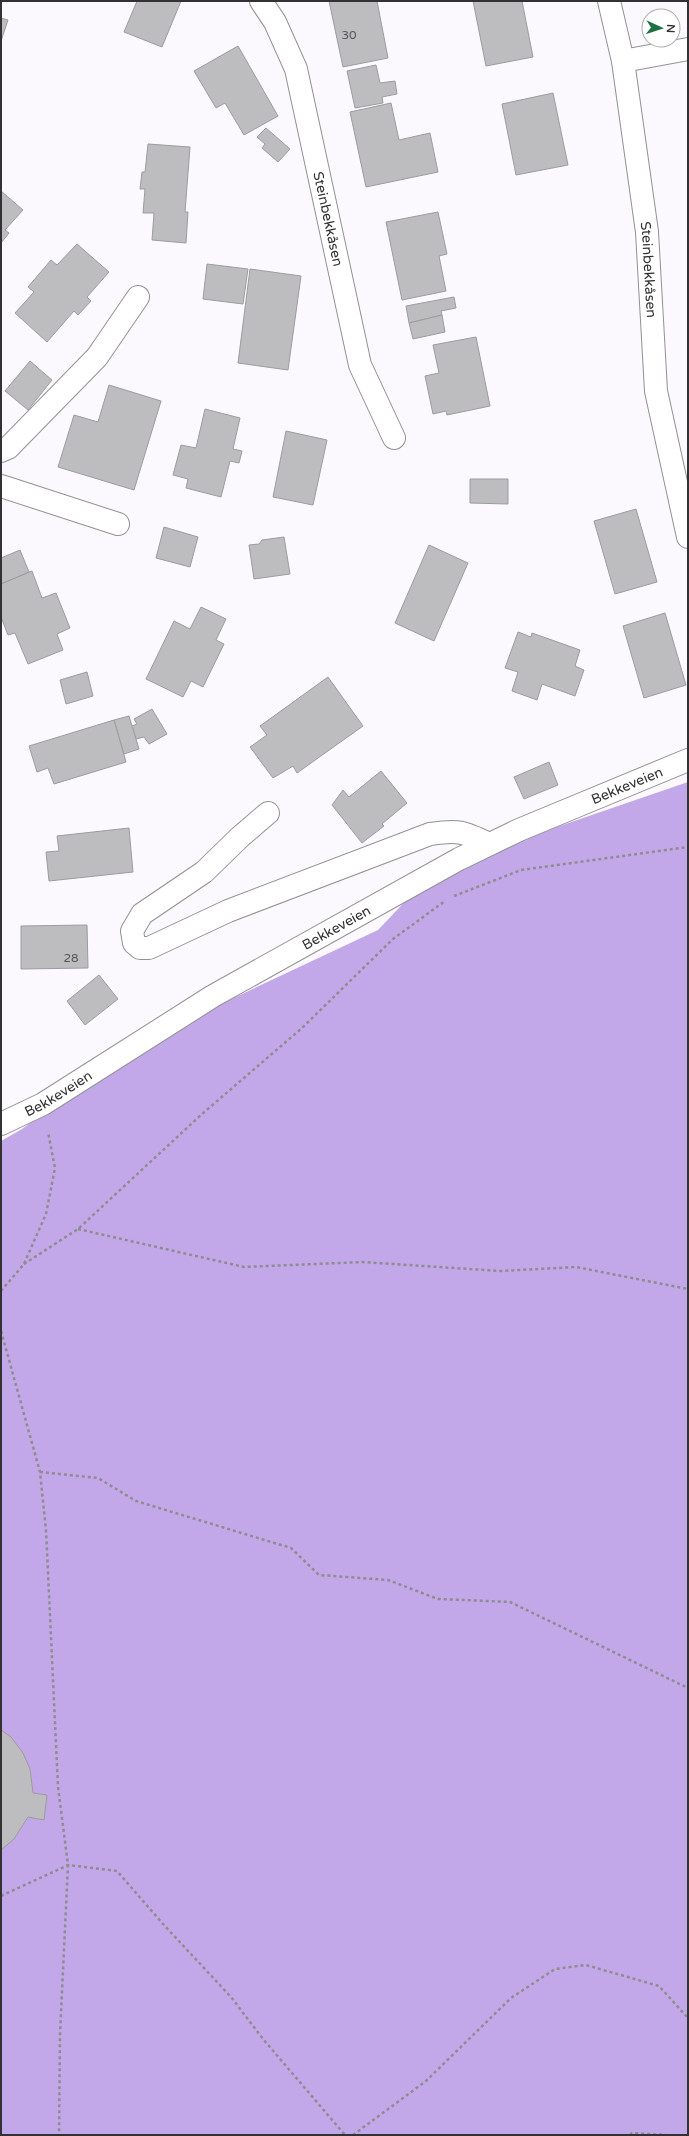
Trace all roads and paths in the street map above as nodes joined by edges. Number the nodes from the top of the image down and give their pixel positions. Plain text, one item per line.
1 (261, 1) edge
2 (609, 1) edge
3 (688, 49) edge
4 (623, 61) junction
5 (138, 297) dead end
6 (394, 438) dead end
7 (1, 452) edge
8 (1, 486) edge
9 (118, 524) dead end
10 (688, 537) edge
11 (688, 760) edge
12 (268, 813) dead end
13 (489, 844) junction
14 (688, 847) edge
15 (43, 1104) junction
16 (1, 1124) edge
17 (78, 1229) junction
18 (24, 1264) junction
19 (688, 1289) edge
20 (1, 1291) edge
21 (1, 1331) edge
22 (40, 1472) junction
23 (688, 1688) edge
24 (68, 1865) junction
25 (1, 1896) edge
26 (688, 2018) edge
27 (59, 2135) edge
28 (345, 2135) edge
29 (353, 2135) edge
30 (630, 2135) edge
31 (666, 2135) edge

1 - 6 street, Steinbekkåsen
2 - 4 street, Steinbekkåsen
3 - 4 street
4 - 10 street, Steinbekkåsen
5 - 7 street
8 - 9 street
11 - 13 street, Bekkeveien
12 - 13 street
13 - 15 street, Bekkeveien
14 - 17 path
15 - 16 street, Bekkeveien
15 - 18 path
17 - 18 path
17 - 19 path
18 - 20 path
21 - 22 path
22 - 23 path
22 - 24 path
24 - 25 path
24 - 27 path
24 - 28 path
26 - 29 path
30 - 31 path

